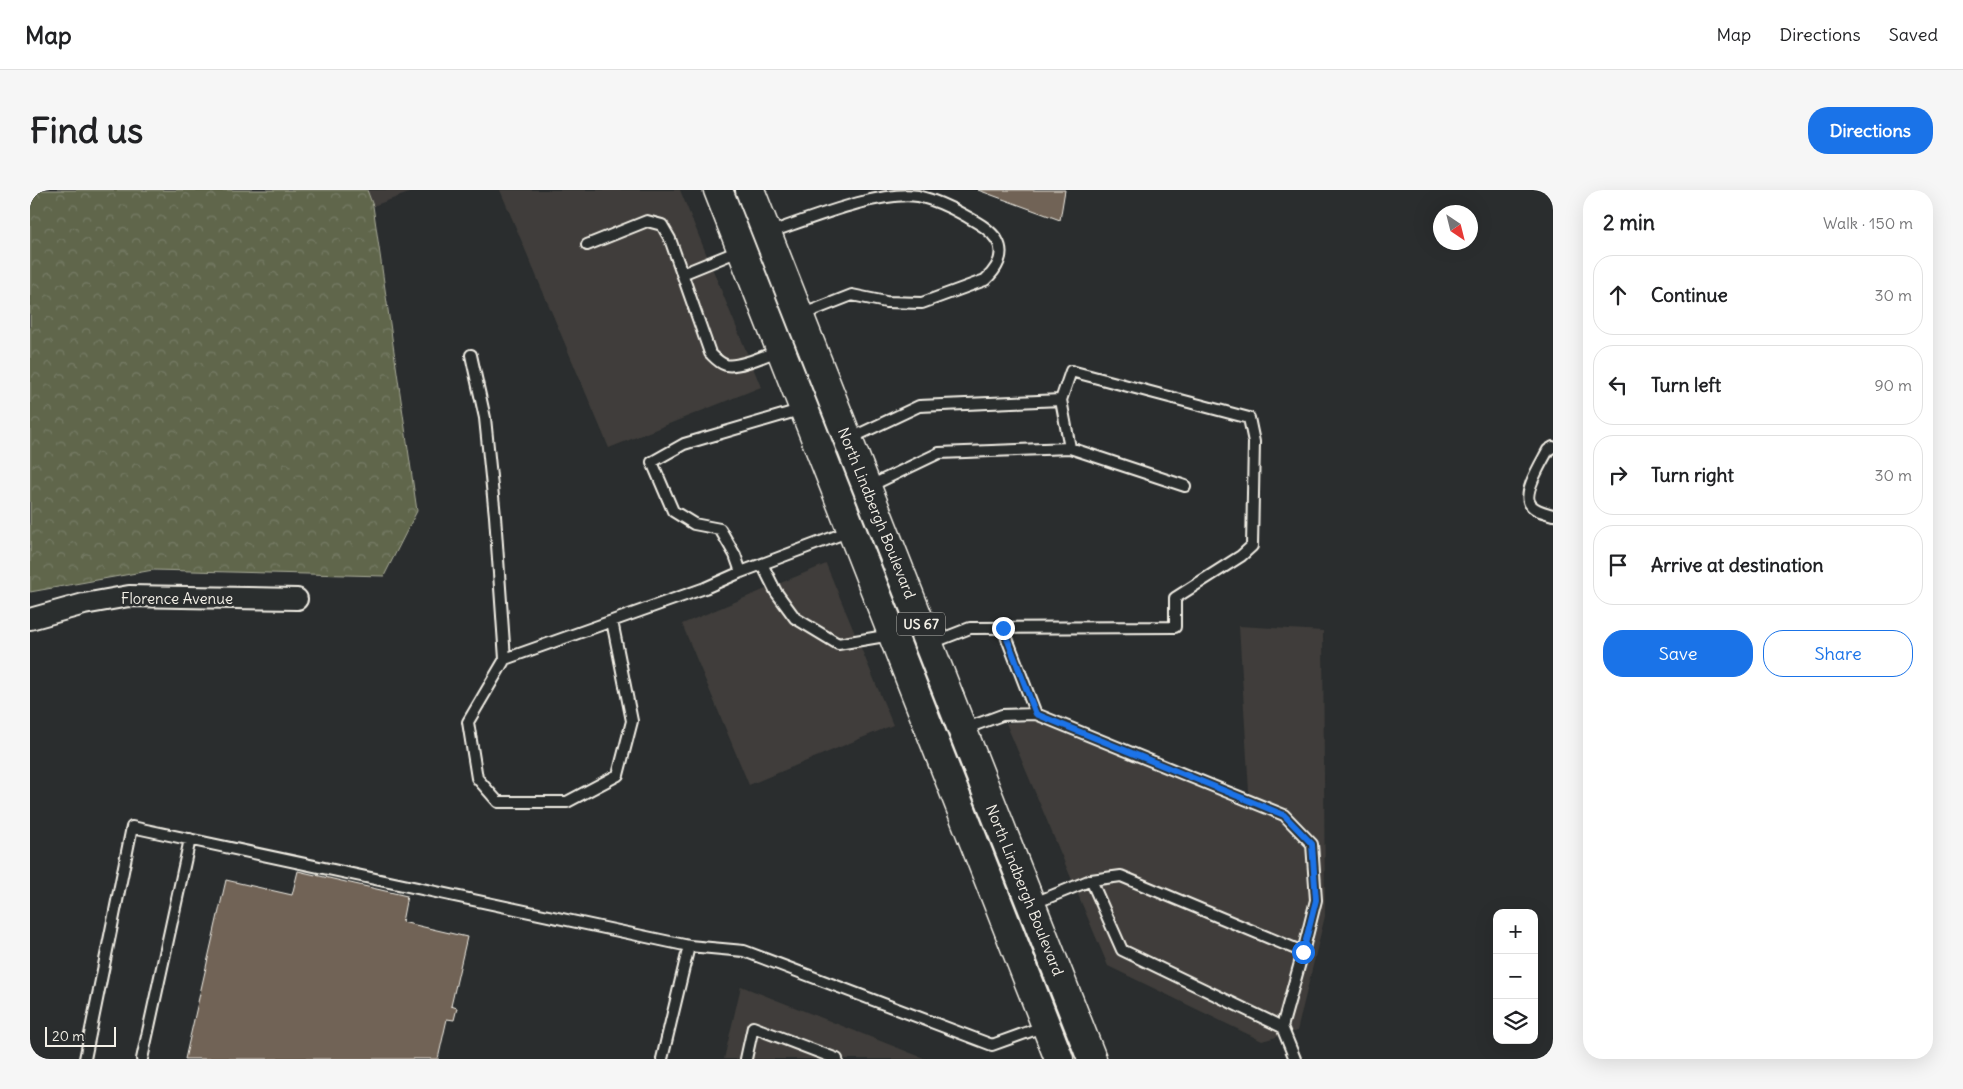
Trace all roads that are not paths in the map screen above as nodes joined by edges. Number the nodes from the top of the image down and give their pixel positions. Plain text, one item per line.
1 (718, 190) edge
2 (750, 190) edge
3 (768, 233) junction
4 (587, 245) dead end
5 (742, 250) junction
6 (682, 274) junction
7 (800, 316) junction
8 (781, 350) junction
9 (471, 355) dead end
10 (1061, 400) junction
11 (803, 409) junction
12 (848, 439) junction
13 (1553, 447) edge
14 (1070, 448) junction
15 (1185, 486) dead end
16 (867, 487) junction
17 (1553, 515) edge
18 (851, 531) junction
19 (762, 564) junction
20 (741, 572) junction
21 (297, 599) dead end
22 (30, 619) edge
23 (612, 621) junction
24 (1003, 628) junction
25 (892, 635) junction
26 (929, 644) junction
27 (505, 659) junction
28 (1036, 714) junction
29 (962, 729) junction
30 (190, 839) junction
31 (1091, 880) junction
32 (1031, 904) junction
33 (689, 946) junction
34 (1303, 952) junction
35 (1046, 1025) junction
36 (1282, 1027) junction
37 (85, 1059) edge
38 (142, 1059) edge
39 (662, 1059) edge
40 (746, 1059) edge
41 (837, 1059) edge
42 (1059, 1059) edge
43 (1092, 1059) edge
44 (1295, 1059) edge

1 - 5 highway, North Lindbergh Boulevard / US 67
2 - 3 highway, North Lindbergh Boulevard / US 67
3 - 7 highway, North Lindbergh Boulevard / US 67
3 - 7 lane
4 - 6 lane
5 - 6 lane
5 - 8 highway, North Lindbergh Boulevard / US 67
6 - 8 lane
7 - 12 highway, North Lindbergh Boulevard / US 67
8 - 11 highway, North Lindbergh Boulevard / US 67
9 - 27 lane
10 - 12 lane
10 - 14 lane
10 - 24 lane
11 - 18 highway, North Lindbergh Boulevard / US 67
11 - 20 lane
12 - 16 highway, North Lindbergh Boulevard / US 67
13 - 17 lane
14 - 15 lane
14 - 16 lane
16 - 26 highway, North Lindbergh Boulevard / US 67
18 - 19 lane
18 - 25 highway, North Lindbergh Boulevard / US 67
19 - 20 lane
19 - 25 lane
20 - 23 lane
21 - 22 street, Florence Avenue
23 - 27 lane
23 - 27 lane
24 - 26 lane
24 - 28 lane
25 - 35 highway, North Lindbergh Boulevard / US 67
26 - 29 highway, North Lindbergh Boulevard / US 67
28 - 29 lane
28 - 34 lane
29 - 32 highway, North Lindbergh Boulevard / US 67
30 - 33 lane
30 - 37 lane
30 - 38 lane
31 - 32 lane
31 - 34 lane
31 - 36 lane
32 - 43 highway, North Lindbergh Boulevard / US 67
33 - 35 lane
33 - 39 lane
34 - 36 lane
35 - 42 highway, North Lindbergh Boulevard / US 67
36 - 44 lane
40 - 41 lane

